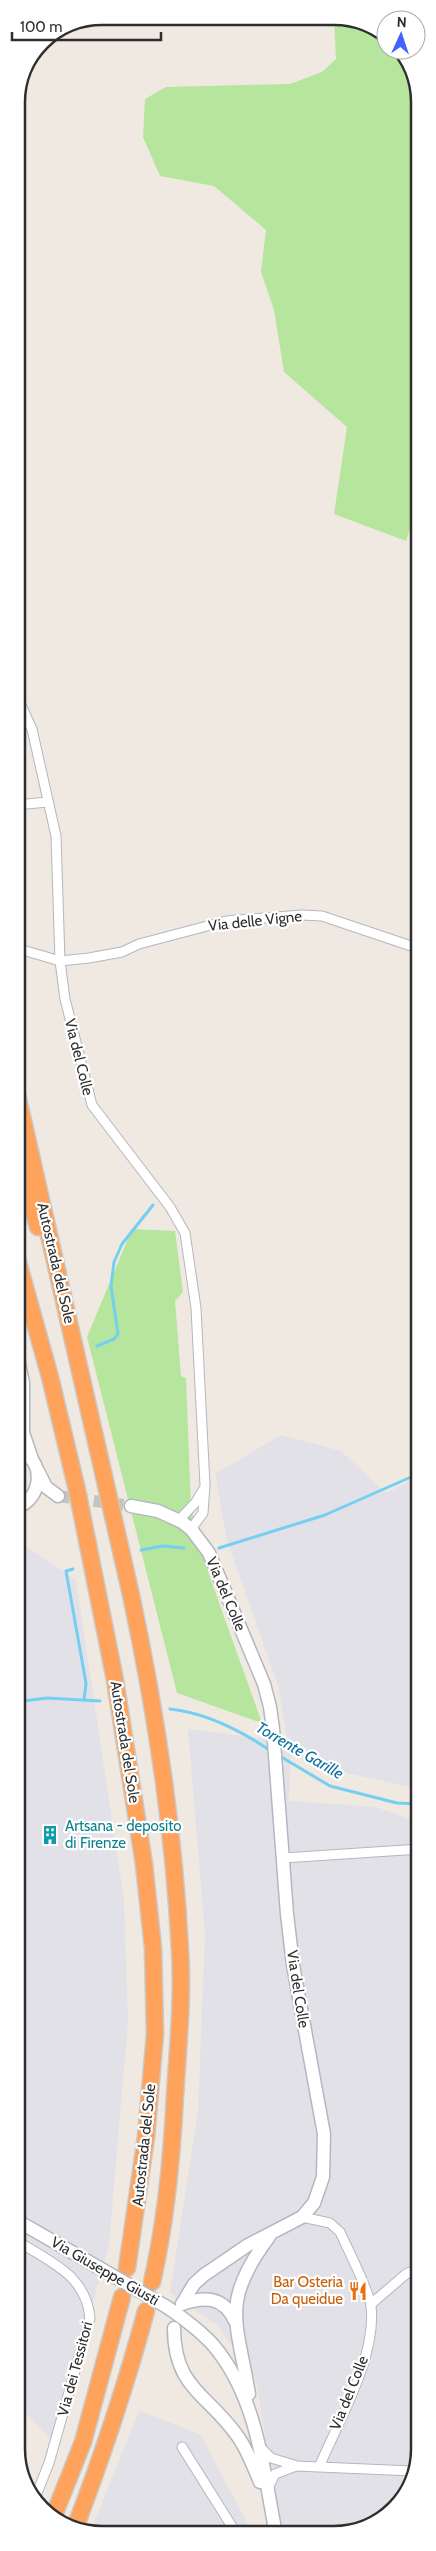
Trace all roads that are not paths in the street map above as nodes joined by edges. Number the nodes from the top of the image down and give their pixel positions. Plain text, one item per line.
1 (25, 714) edge
2 (48, 802) junction
3 (25, 805) edge
4 (411, 946) edge
5 (25, 951) edge
6 (60, 961) junction
7 (25, 1129) edge
8 (25, 1183) edge
9 (25, 1287) edge
10 (89, 1408) junction
11 (25, 1446) edge
12 (25, 1455) edge
13 (32, 1458) junction
14 (38, 1471) junction
15 (205, 1485) junction
16 (25, 1500) edge
17 (25, 1504) edge
18 (131, 1506) tunnel mouth
19 (178, 1520) junction
20 (191, 1529) junction
21 (411, 1850) edge
22 (283, 1858) junction
23 (302, 2217) junction
24 (25, 2225) edge
25 (270, 2235) junction
26 (25, 2246) edge
27 (127, 2268) dead end
28 (411, 2272) edge
29 (152, 2282) dead end
30 (122, 2297) dead end
31 (370, 2304) junction
32 (146, 2311) dead end
33 (236, 2324) junction
34 (174, 2328) dead end
35 (253, 2421) junction
36 (257, 2440) junction
37 (182, 2447) dead end
38 (320, 2465) junction
39 (296, 2466) junction
40 (408, 2471) edge
41 (264, 2488) junction
42 (37, 2490) edge
43 (56, 2511) edge
44 (77, 2521) edge
45 (231, 2526) edge
46 (274, 2526) edge

1 - 2 street, Via del Colle
2 - 3 street
2 - 6 street, Via del Colle
4 - 6 street, Via delle Vigne
5 - 6 street
6 - 15 street, Via del Colle
7 - 10 highway, Autostrada del Sole
8 - 10 highway, Autostrada del Sole
9 - 27 highway, Autostrada del Sole
10 - 29 highway, Autostrada del Sole
11 - 13 main road
12 - 13 main road
13 - 14 main road
14 - 16 main road
14 - 17 main road
15 - 19 street
15 - 20 street, Via del Colle
18 - 19 main road
19 - 20 main road
20 - 22 main road, Via del Colle
21 - 22 street
22 - 23 main road, Via del Colle
23 - 25 main road
23 - 31 street, Via del Colle
24 - 35 main road, Via Giuseppe Giusti, bridge
25 - 33 main road
25 - 33 main road
26 - 42 street, Via dei Tessitori
28 - 31 street
30 - 43 highway
31 - 38 street, Via del Colle
32 - 44 highway
33 - 35 main road
34 - 41 main road
35 - 36 main road
36 - 39 street
36 - 41 main road
37 - 45 street
38 - 39 street
38 - 40 street
39 - 41 street
41 - 46 main road

